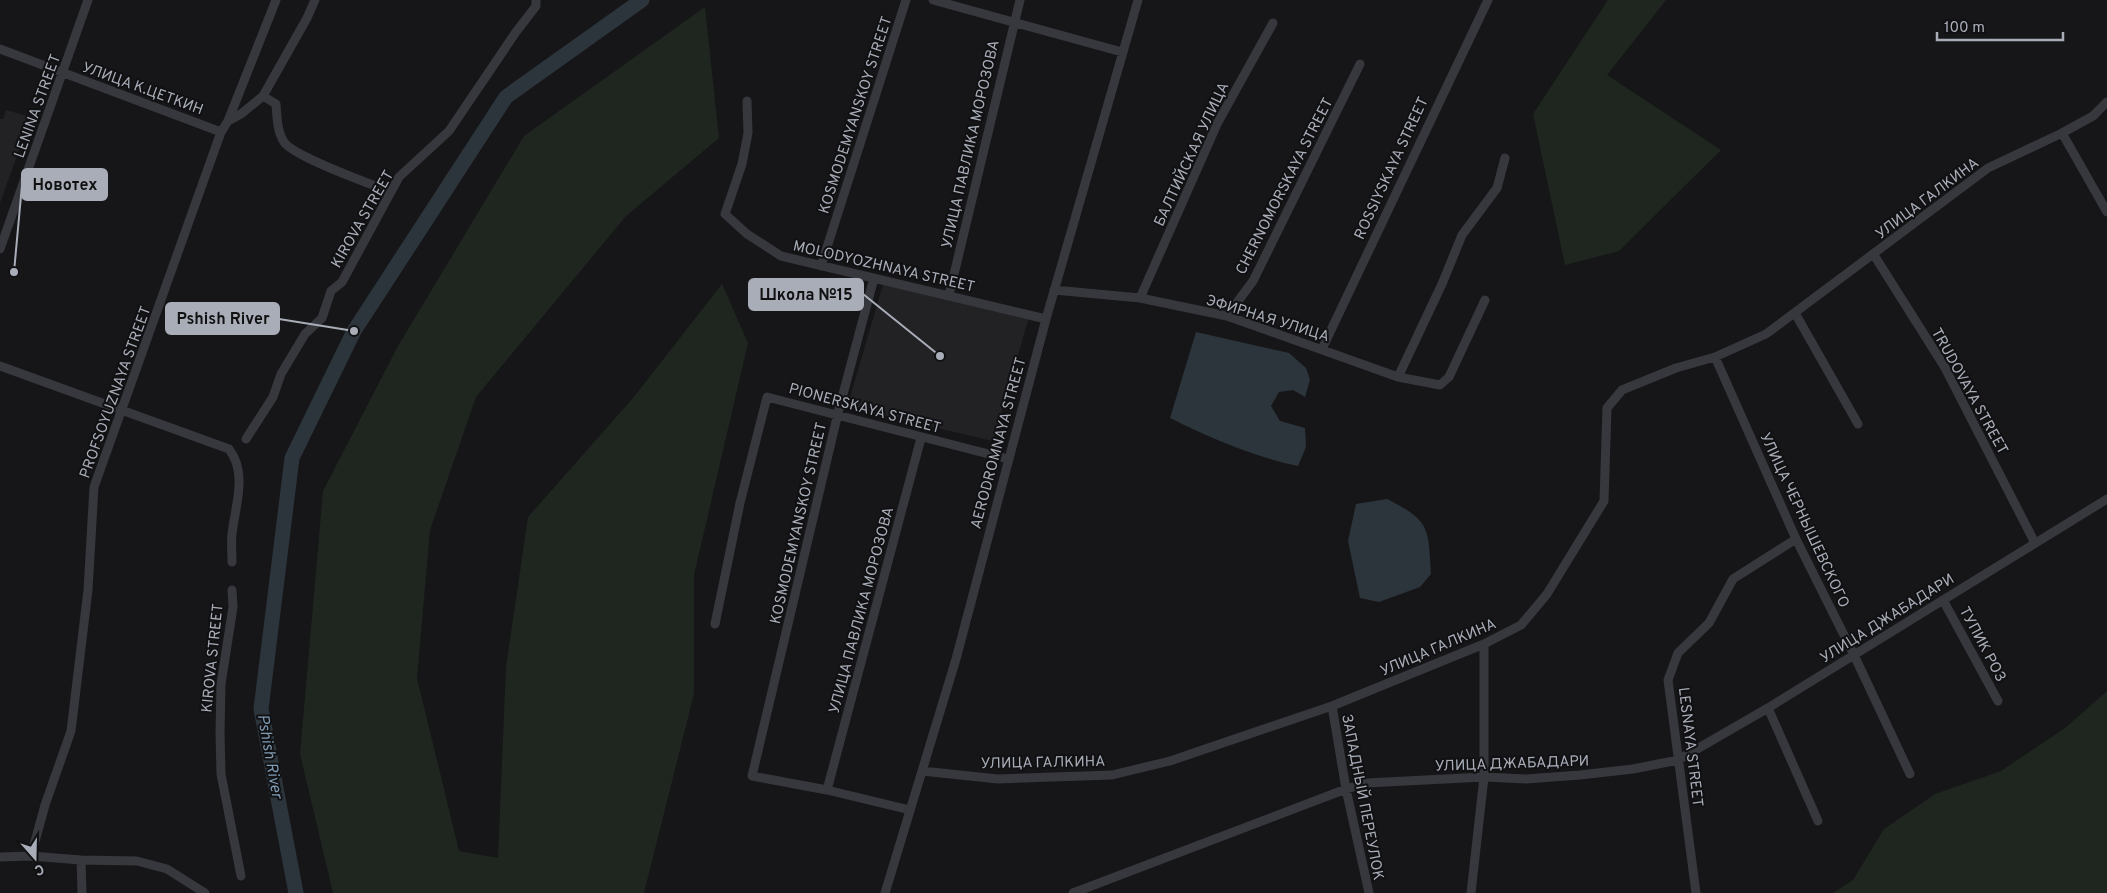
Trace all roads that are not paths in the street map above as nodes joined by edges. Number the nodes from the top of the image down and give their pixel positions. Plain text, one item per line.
1 (88, 0) edge
2 (276, 0) edge
3 (314, 0) edge
4 (536, 0) edge
5 (906, 0) edge
6 (933, 0) edge
7 (1020, 0) edge
8 (1138, 0) edge
9 (1488, 0) edge
10 (1273, 23) dead end
11 (1013, 24) junction
12 (0, 49) edge
13 (1122, 52) junction
14 (1360, 64) dead end
15 (63, 73) junction
16 (263, 96) junction
17 (747, 101) dead end
18 (2107, 102) edge
19 (228, 121) junction
20 (221, 132) junction
21 (2062, 133) junction
22 (1505, 158) dead end
23 (392, 192) junction
24 (2107, 212) edge
25 (0, 249) edge
26 (1874, 255) junction
27 (821, 266) junction
28 (874, 278) junction
29 (1054, 290) junction
30 (948, 295) junction
31 (1140, 298) junction
32 (1485, 300) dead end
33 (1796, 313) junction
34 (1227, 316) junction
35 (1046, 319) junction
36 (1322, 349) junction
37 (1715, 357) junction
38 (0, 366) edge
39 (1398, 377) junction
40 (123, 412) junction
41 (838, 414) junction
42 (1858, 424) dead end
43 (921, 438) junction
44 (246, 439) dead end
45 (1008, 459) junction
46 (2107, 499) edge
47 (1796, 539) junction
48 (2035, 543) junction
49 (232, 562) dead end
50 (232, 590) dead end
51 (1944, 600) junction
52 (715, 624) dead end
53 (1484, 644) junction
54 (1854, 655) junction
55 (1998, 701) dead end
56 (1332, 706) junction
57 (1768, 708) junction
58 (1678, 760) junction
59 (922, 771) junction
60 (1910, 774) dead end
61 (1484, 777) junction
62 (1346, 789) junction
63 (827, 790) junction
64 (910, 810) junction
65 (1818, 821) dead end
66 (31, 856) junction
67 (0, 857) edge
68 (81, 860) junction
69 (241, 876) dead end
70 (82, 893) edge
71 (205, 893) edge
72 (885, 893) edge
73 (1072, 893) edge
74 (1368, 893) edge
75 (1470, 893) edge
76 (1696, 893) edge

1 - 15 street, LENINA STREET
2 - 19 street, PROFSOYUZNAYA STREET
3 - 16 street, PROFSOYUZNAYA STREET
4 - 23 street, KIROVA STREET
5 - 27 street, KOSMODEMYANSKOY STREET
6 - 11 street
7 - 11 street, УЛИЦА ПАВЛИКА МОРОЗОВА
8 - 13 street, AERODROMNAYA STREET
9 - 36 street, ROSSIYSKAYA STREET
10 - 31 street, БАЛТИЙСКАЯ УЛИЦА
11 - 13 street
11 - 30 street, УЛИЦА ПАВЛИКА МОРОЗОВА
12 - 15 street, УЛИЦА К.ЦЕТКИН
13 - 29 street, AERODROMNAYA STREET
14 - 34 street, CHERNOMORSKAYA STREET
15 - 20 street, УЛИЦА К.ЦЕТКИН
15 - 25 street, LENINA STREET
16 - 19 street, PROFSOYUZNAYA STREET
16 - 23 street
17 - 27 street, MOLODYOZHNAYA STREET
18 - 21 street, УЛИЦА ГАЛКИНА
19 - 20 street, PROFSOYUZNAYA STREET
20 - 40 street, PROFSOYUZNAYA STREET
21 - 24 street
21 - 26 street, УЛИЦА ГАЛКИНА
22 - 39 street
23 - 44 street, KIROVA STREET
26 - 33 street, УЛИЦА ГАЛКИНА
26 - 48 street, TRUDOVAYA STREET
27 - 28 street, MOLODYOZHNAYA STREET
28 - 30 street, MOLODYOZHNAYA STREET
28 - 41 street, KOSMODEMYANSKOY STREET
29 - 31 street, ЭФИРНАЯ УЛИЦА
29 - 35 street, AERODROMNAYA STREET
30 - 35 street, MOLODYOZHNAYA STREET
31 - 34 street, ЭФИРНАЯ УЛИЦА
32 - 39 street, ЭФИРНАЯ УЛИЦА
33 - 37 street, УЛИЦА ГАЛКИНА
33 - 42 street
34 - 36 street, ЭФИРНАЯ УЛИЦА
35 - 45 street, AERODROMNAYA STREET
36 - 39 street, ЭФИРНАЯ УЛИЦА
37 - 47 street, УЛИЦА ЧЕРНЫШЕВСКОГО
37 - 53 street, УЛИЦА ГАЛКИНА
38 - 40 street
40 - 49 street
40 - 66 street, PROFSOYUZNAYA STREET
41 - 43 street, PIONERSKAYA STREET
41 - 52 street, PIONERSKAYA STREET
41 - 63 street, KOSMODEMYANSKOY STREET
43 - 45 street, PIONERSKAYA STREET
43 - 63 street, УЛИЦА ПАВЛИКА МОРОЗОВА
45 - 59 street, AERODROMNAYA STREET
46 - 48 street, УЛИЦА ДЖАБАДАРИ
47 - 54 street, УЛИЦА ЧЕРНЫШЕВСКОГО
47 - 58 street, LESNAYA STREET
48 - 51 street, УЛИЦА ДЖАБАДАРИ
50 - 69 street, KIROVA STREET
51 - 54 street, УЛИЦА ДЖАБАДАРИ
51 - 55 street, ТУПИК РОЗ
53 - 56 street, УЛИЦА ГАЛКИНА
53 - 61 street
54 - 57 street, УЛИЦА ДЖАБАДАРИ
54 - 60 street, УЛИЦА ЧЕРНЫШЕВСКОГО
56 - 59 street, УЛИЦА ГАЛКИНА
56 - 62 street, ЗАПАДНЫЙ ПЕРЕУЛОК
57 - 58 street, УЛИЦА ДЖАБАДАРИ
57 - 65 street
58 - 61 street, УЛИЦА ДЖАБАДАРИ
58 - 76 street, LESNAYA STREET
59 - 64 street, AERODROMNAYA STREET
61 - 62 street, УЛИЦА ДЖАБАДАРИ
61 - 75 street
62 - 73 street, УЛИЦА ДЖАБАДАРИ
62 - 74 street, ЗАПАДНЫЙ ПЕРЕУЛОК
63 - 64 street
64 - 72 street, AERODROMNAYA STREET
66 - 67 street
66 - 68 street
68 - 70 street
68 - 71 street

